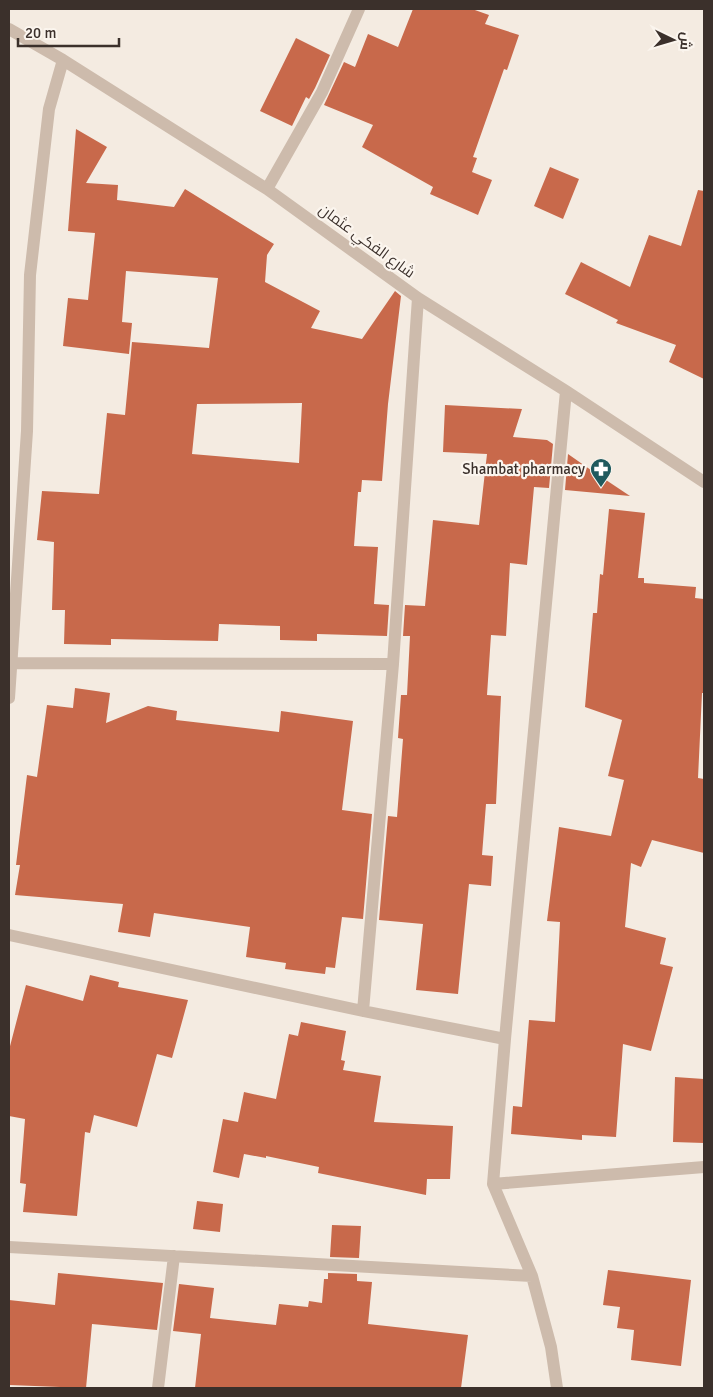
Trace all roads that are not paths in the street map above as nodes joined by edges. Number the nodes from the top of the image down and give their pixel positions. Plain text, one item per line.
1 (359, 9) edge
2 (9, 29) edge
3 (63, 60) junction
4 (267, 189) junction
5 (418, 298) junction
6 (566, 390) junction
7 (704, 482) edge
8 (10, 663) edge
9 (393, 664) junction
10 (9, 698) edge
11 (9, 935) edge
12 (363, 1011) junction
13 (504, 1039) junction
14 (704, 1167) edge
15 (493, 1184) junction
16 (9, 1247) edge
17 (174, 1256) junction
18 (532, 1276) junction
19 (158, 1388) edge
20 (557, 1388) edge

1 - 4 street
2 - 3 street, شارع الفكي عثمان
3 - 4 street, شارع الفكي عثمان
3 - 8 street
4 - 5 street, شارع الفكي عثمان
5 - 6 street, شارع الفكي عثمان
5 - 9 street
6 - 7 street, شارع الفكي عثمان
6 - 13 street
8 - 9 street
8 - 10 street
9 - 12 street
11 - 12 street
12 - 13 street
13 - 15 street
14 - 15 street
15 - 18 street
16 - 17 street
17 - 18 street
17 - 19 street
18 - 20 street

